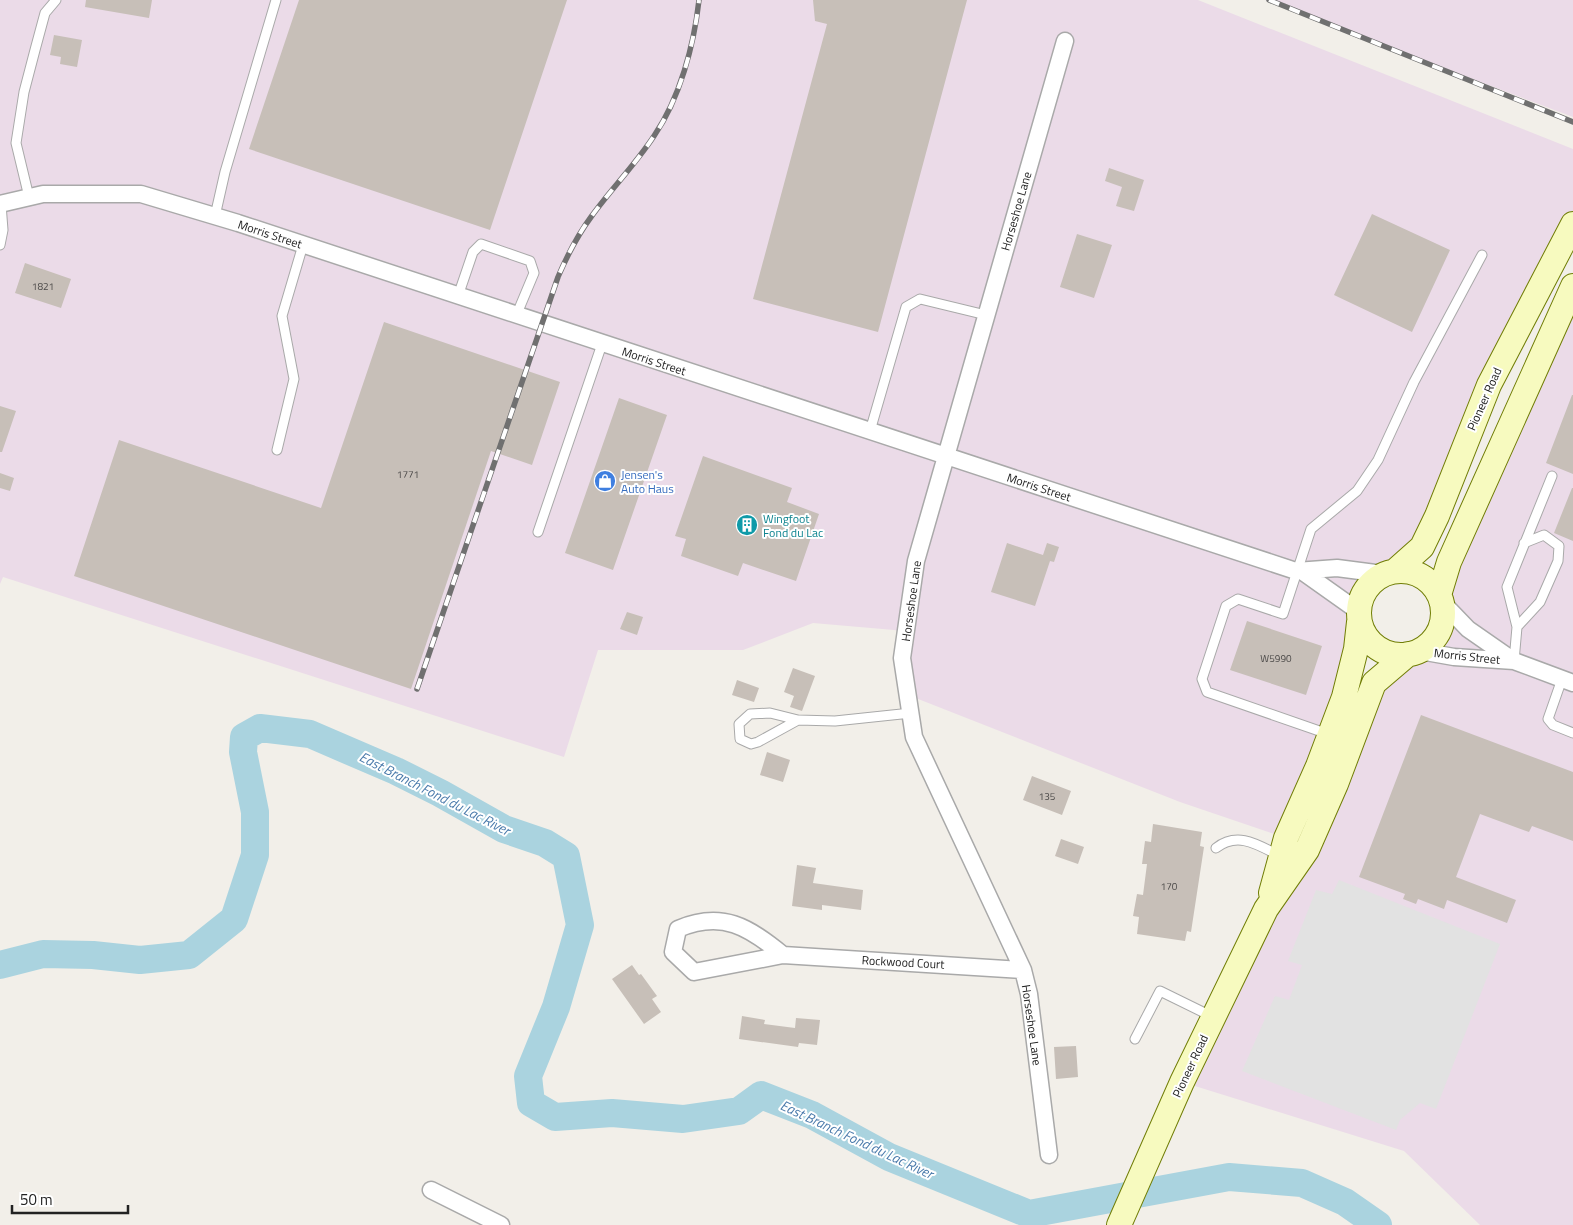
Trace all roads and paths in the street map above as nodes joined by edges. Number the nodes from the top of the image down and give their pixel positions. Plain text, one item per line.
1 (56, 0) edge
2 (276, 0) edge
3 (1065, 41) dead end
4 (29, 197) junction
5 (0, 204) edge
6 (215, 216) junction
7 (1573, 224) edge
8 (303, 244) junction
9 (0, 246) edge
10 (1482, 254) dead end
11 (1573, 286) edge
12 (458, 296) junction
13 (986, 315) junction
14 (516, 316) junction
15 (602, 344) junction
16 (870, 431) junction
17 (277, 450) dead end
18 (946, 456) junction
19 (1552, 476) dead end
20 (538, 532) dead end
21 (1524, 542) junction
22 (1300, 571) junction
23 (1389, 572) junction
24 (1440, 598) junction
25 (1359, 616) junction
26 (1517, 627) junction
27 (1414, 652) junction
28 (1514, 660) junction
29 (1568, 681) edge
30 (911, 713) junction
31 (798, 720) junction
32 (1573, 733) edge
33 (1330, 735) junction
34 (1216, 848) dead end
35 (1289, 861) junction
36 (783, 955) junction
37 (1023, 970) junction
38 (1213, 1017) junction
39 (1135, 1039) dead end
40 (1049, 1155) dead end
41 (431, 1190) dead end
42 (501, 1225) edge
43 (1119, 1225) edge

1 - 4 lane
2 - 6 lane
3 - 13 street, Horseshoe Lane
4 - 5 street, Morris Street
4 - 6 street, Morris Street
5 - 9 lane
6 - 8 street, Morris Street
7 - 23 main road, Pioneer Road
8 - 12 street, Morris Street
8 - 17 lane
10 - 22 lane
11 - 24 main road
12 - 14 street, Morris Street
12 - 14 lane
13 - 16 lane
13 - 18 street, Horseshoe Lane
14 - 15 street, Morris Street
15 - 16 street, Morris Street
15 - 20 lane
16 - 18 street, Morris Street
18 - 22 street, Morris Street
18 - 30 street, Horseshoe Lane
19 - 21 lane
21 - 26 lane
21 - 26 lane
22 - 23 street, Morris Street
22 - 25 street, Morris Street
22 - 33 lane
23 - 24 main road
23 - 25 main road
24 - 27 main road
24 - 28 street, Morris Street
25 - 27 main road
25 - 33 main road, Pioneer Road
26 - 28 lane
27 - 28 street, Morris Street
27 - 35 main road, Pioneer Road
28 - 29 street, Morris Street
29 - 32 lane
30 - 31 lane
30 - 37 street, Horseshoe Lane
31 - 31 lane
33 - 35 main road, Pioneer Road
34 - 35 lane
35 - 38 main road, Pioneer Road
36 - 36 street, Rockwood Court
36 - 37 street, Rockwood Court
37 - 40 street, Horseshoe Lane
38 - 39 lane
38 - 43 main road, Pioneer Road
41 - 42 street

